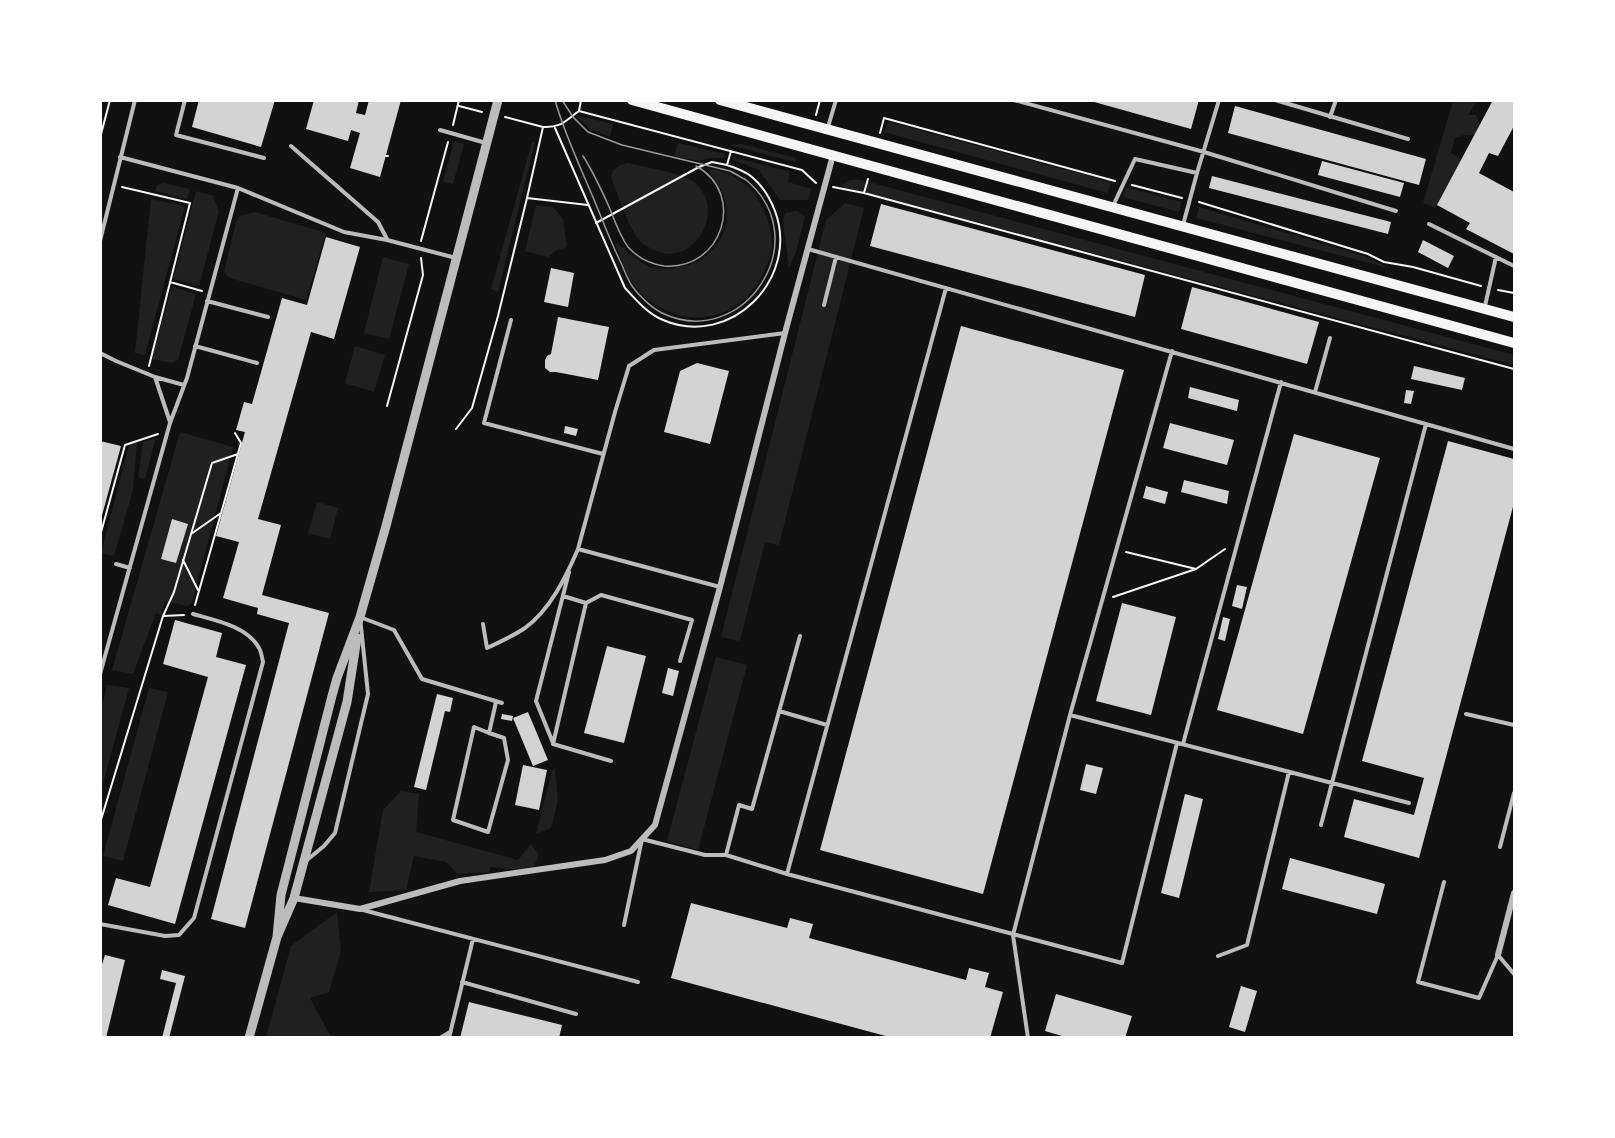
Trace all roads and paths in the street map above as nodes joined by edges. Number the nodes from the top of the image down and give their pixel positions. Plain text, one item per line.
1 (110, 100) edge
2 (135, 100) edge
3 (185, 100) edge
4 (498, 100) edge
5 (581, 100) edge
6 (632, 100) edge
7 (720, 100) edge
8 (836, 100) edge
9 (1014, 100) edge
10 (1218, 100) edge
11 (1275, 100) edge
12 (1336, 100) edge
13 (744, 104) edge
14 (579, 111) junction
15 (1330, 117) junction
16 (884, 118) dead end
17 (555, 128) junction
18 (440, 130) dead end
19 (833, 132) junction
20 (100, 138) edge
21 (1408, 139) dead end
22 (487, 143) junction
23 (291, 146) dead end
24 (731, 151) junction
25 (1204, 152) junction
26 (833, 155) junction
27 (120, 157) junction
28 (264, 158) dead end
29 (727, 165) junction
30 (1197, 173) junction
31 (1124, 183) junction
32 (114, 185) junction
33 (825, 186) junction
34 (238, 188) junction
35 (527, 198) junction
36 (1190, 200) junction
37 (588, 205) junction
38 (1112, 207) junction
39 (1396, 211) dead end
40 (596, 223) junction
41 (1429, 224) dead end
42 (1182, 226) junction
43 (387, 240) junction
44 (100, 241) edge
45 (807, 249) junction
46 (836, 257) junction
47 (1496, 257) junction
48 (457, 258) junction
49 (1515, 266) edge
50 (170, 282) junction
51 (946, 288) junction
52 (1489, 288) junction
53 (209, 293) junction
54 (1515, 293) edge
55 (207, 301) junction
56 (824, 305) dead end
57 (1484, 308) junction
58 (268, 317) dead end
59 (1515, 317) edge
60 (511, 320) dead end
61 (785, 333) junction
62 (1330, 338) dead end
63 (1515, 343) edge
64 (195, 346) junction
65 (1172, 351) junction
66 (100, 353) edge
67 (257, 363) dead end
68 (1515, 369) edge
69 (146, 374) junction
70 (155, 377) junction
71 (1281, 382) junction
72 (184, 385) junction
73 (1315, 392) junction
74 (170, 423) junction
75 (1426, 424) junction
76 (456, 429) dead end
77 (169, 430) junction
78 (235, 433) dead end
79 (1515, 449) edge
80 (238, 454) junction
81 (603, 454) junction
82 (221, 513) junction
83 (190, 534) junction
84 (100, 536) edge
85 (1238, 541) junction
86 (578, 549) junction
87 (1116, 550) junction
88 (183, 560) junction
89 (116, 564) dead end
90 (571, 565) junction
91 (130, 568) junction
92 (1196, 569) junction
93 (720, 587) junction
94 (199, 592) junction
95 (563, 596) junction
96 (1102, 601) junction
97 (586, 603) junction
98 (193, 614) junction
99 (163, 616) junction
100 (360, 617) junction
101 (483, 624) dead end
102 (800, 636) dead end
103 (680, 661) dead end
104 (100, 674) edge
105 (333, 696) junction
106 (347, 702) junction
107 (496, 702) junction
108 (502, 703) dead end
109 (779, 711) junction
110 (1466, 714) dead end
111 (1070, 715) junction
112 (827, 724) junction
113 (1515, 725) edge
114 (489, 733) junction
115 (1177, 743) junction
116 (553, 744) junction
117 (1183, 744) junction
118 (611, 761) dead end
119 (1289, 772) junction
120 (1331, 783) junction
121 (1515, 793) edge
122 (1409, 803) dead end
123 (100, 823) edge
124 (1321, 825) dead end
125 (297, 835) junction
126 (642, 839) junction
127 (1500, 847) dead end
128 (311, 851) junction
129 (726, 855) junction
130 (787, 874) junction
131 (285, 880) junction
132 (1444, 882) dead end
133 (1515, 892) edge
134 (294, 897) junction
135 (360, 909) junction
136 (100, 924) edge
137 (624, 925) dead end
138 (1012, 934) junction
139 (277, 937) junction
140 (473, 939) junction
141 (1218, 956) dead end
142 (1498, 956) junction
143 (1515, 974) edge
144 (462, 982) junction
145 (638, 982) dead end
146 (576, 1014) dead end
147 (450, 1032) junction
148 (249, 1038) edge
149 (440, 1038) edge
150 (449, 1038) edge
151 (1028, 1038) edge

1 - 20 path
2 - 27 lane
3 - 28 lane
4 - 22 street
5 - 14 path
6 - 26 main road
7 - 13 main road
8 - 19 lane
9 - 25 lane
10 - 25 lane
11 - 15 lane
12 - 15 lane
13 - 19 main road
14 - 17 path
14 - 24 path
15 - 21 lane
16 - 31 path
17 - 35 path
17 - 37 path
18 - 22 lane
19 - 26 main road
19 - 38 main road
22 - 48 street
23 - 43 lane
24 - 29 path
24 - 33 path
25 - 30 lane
25 - 39 lane
26 - 33 street
26 - 63 main road
27 - 32 lane
27 - 34 lane
29 - 40 path
29 - 40 path
30 - 31 lane
30 - 36 lane
31 - 36 path
31 - 38 lane
32 - 44 lane
32 - 50 path
33 - 45 street
33 - 68 path
34 - 43 lane
34 - 53 lane
35 - 37 path
35 - 76 path
36 - 42 lane
36 - 52 path
37 - 40 path
38 - 42 main road
41 - 47 lane
42 - 57 main road
43 - 48 lane
45 - 46 lane
45 - 61 street
46 - 51 lane
46 - 56 lane
47 - 49 lane
47 - 52 lane
48 - 100 street
50 - 53 path
50 - 69 path
51 - 65 lane
51 - 112 lane
52 - 54 path
52 - 57 lane
53 - 55 lane
55 - 58 lane
55 - 64 lane
57 - 59 main road
60 - 81 lane
61 - 81 lane
61 - 93 street
62 - 73 lane
64 - 67 lane
64 - 72 lane
65 - 71 lane
65 - 87 lane
66 - 69 lane
69 - 70 lane
70 - 72 lane
70 - 74 lane
71 - 73 lane
71 - 85 lane
72 - 74 lane
73 - 75 lane
74 - 77 lane
75 - 79 lane
75 - 120 lane
77 - 84 path
77 - 91 lane
78 - 80 path
80 - 82 path
80 - 83 path
81 - 86 lane
82 - 83 path
82 - 94 path
83 - 88 path
85 - 92 path
85 - 117 lane
86 - 90 lane
86 - 93 lane
87 - 92 path
87 - 96 lane
88 - 94 path
88 - 99 path
89 - 91 lane
90 - 95 lane
90 - 101 lane
91 - 104 lane
92 - 96 path
93 - 126 street
94 - 98 path
95 - 97 lane
95 - 116 lane
96 - 111 lane
97 - 103 lane
97 - 116 lane
98 - 99 path
98 - 136 lane
99 - 123 path
100 - 105 street
100 - 106 street
100 - 107 lane
100 - 128 lane
102 - 109 lane
105 - 106 street
105 - 125 street
106 - 128 street
107 - 108 lane
107 - 114 lane
109 - 112 lane
109 - 129 lane
110 - 113 lane
111 - 115 lane
111 - 138 lane
112 - 130 lane
114 - 114 lane
115 - 117 lane
115 - 138 lane
116 - 118 lane
117 - 119 lane
119 - 120 lane
119 - 141 lane
120 - 122 lane
120 - 124 lane
121 - 127 lane
125 - 128 lane
125 - 131 street
126 - 129 lane
126 - 135 street
126 - 137 lane
128 - 134 street
129 - 130 lane
130 - 138 lane
131 - 134 street
131 - 139 street
132 - 142 lane
133 - 142 street
134 - 135 street
134 - 139 street
135 - 140 lane
138 - 151 lane
139 - 148 street
140 - 144 lane
140 - 145 lane
142 - 143 lane
144 - 146 lane
144 - 147 lane
147 - 149 lane
147 - 150 lane

